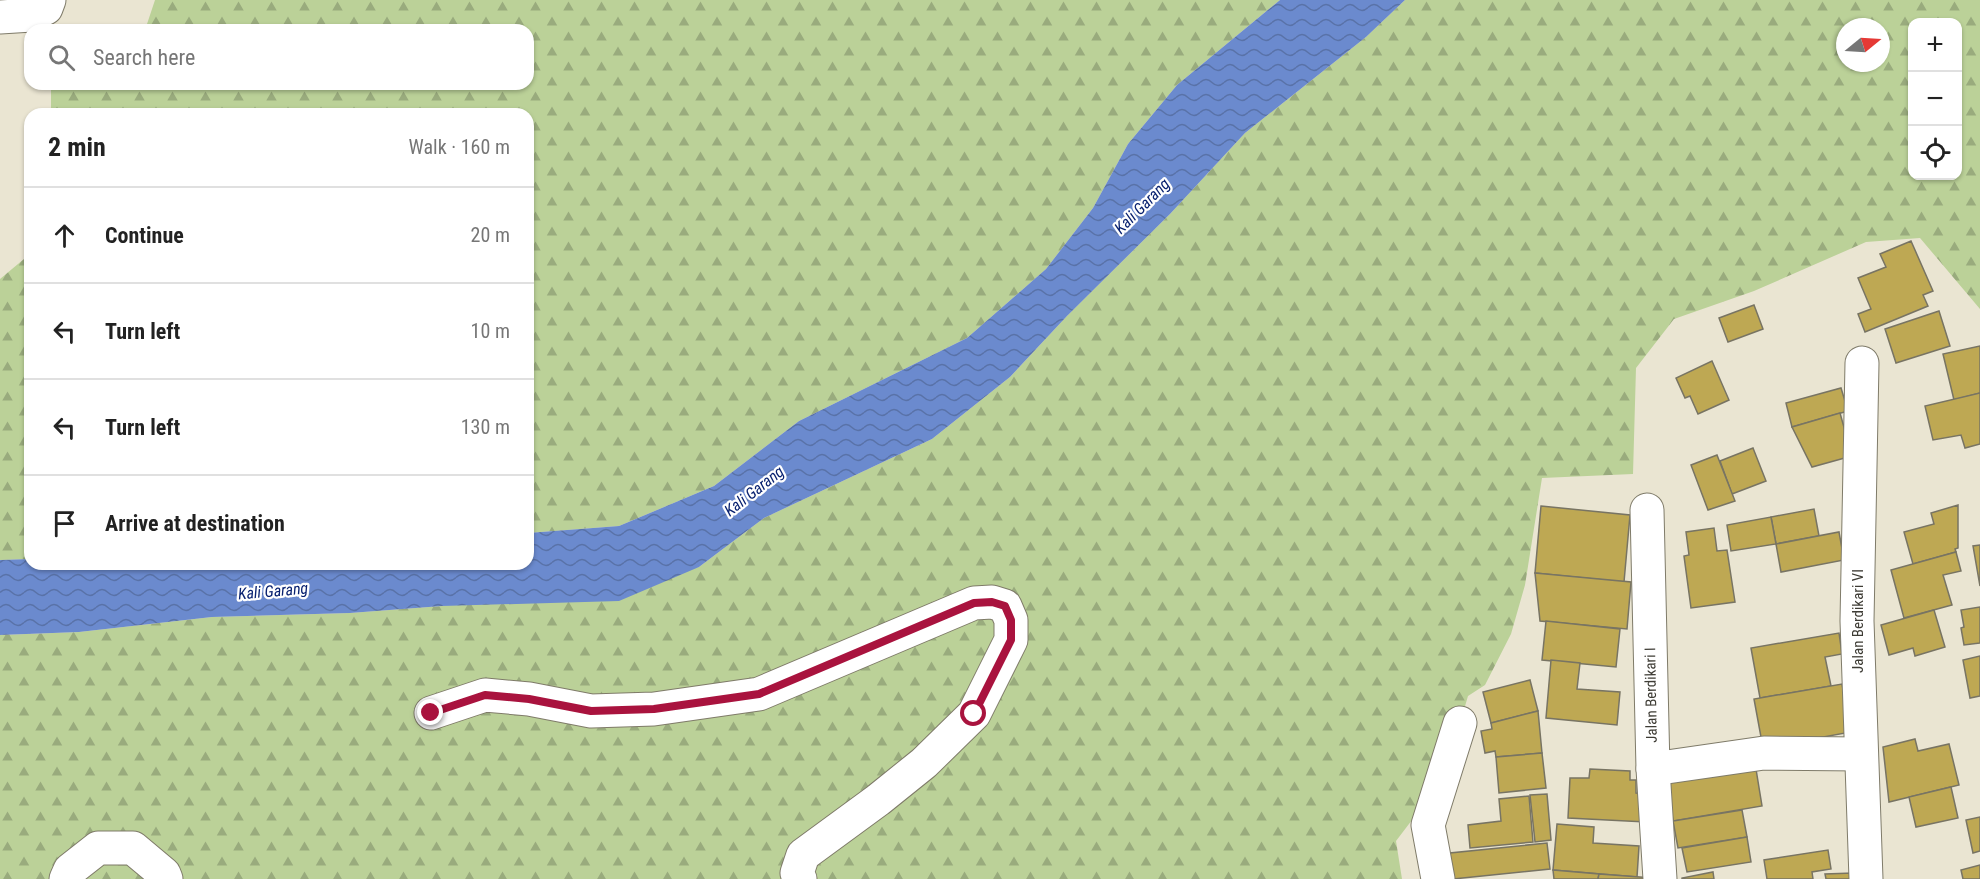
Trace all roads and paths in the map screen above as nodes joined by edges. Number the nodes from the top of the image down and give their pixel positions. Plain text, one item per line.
1 (49, 0) edge
2 (0, 17) edge
3 (1862, 363) dead end
4 (1647, 510) dead end
5 (431, 713) dead end
6 (1460, 723) dead end
7 (1861, 754) junction
8 (1653, 769) junction
9 (66, 879) edge
10 (166, 879) edge
11 (800, 879) edge
12 (1438, 879) edge
13 (1660, 879) edge
14 (1866, 879) edge

1 - 2 street
3 - 7 street, Jalan Berdikari VI
4 - 8 street, Jalan Berdikari I
5 - 11 street
6 - 12 street
7 - 8 street
7 - 14 street, Jalan Berdikari VI
8 - 13 street, Jalan Berdikari I
9 - 10 street

